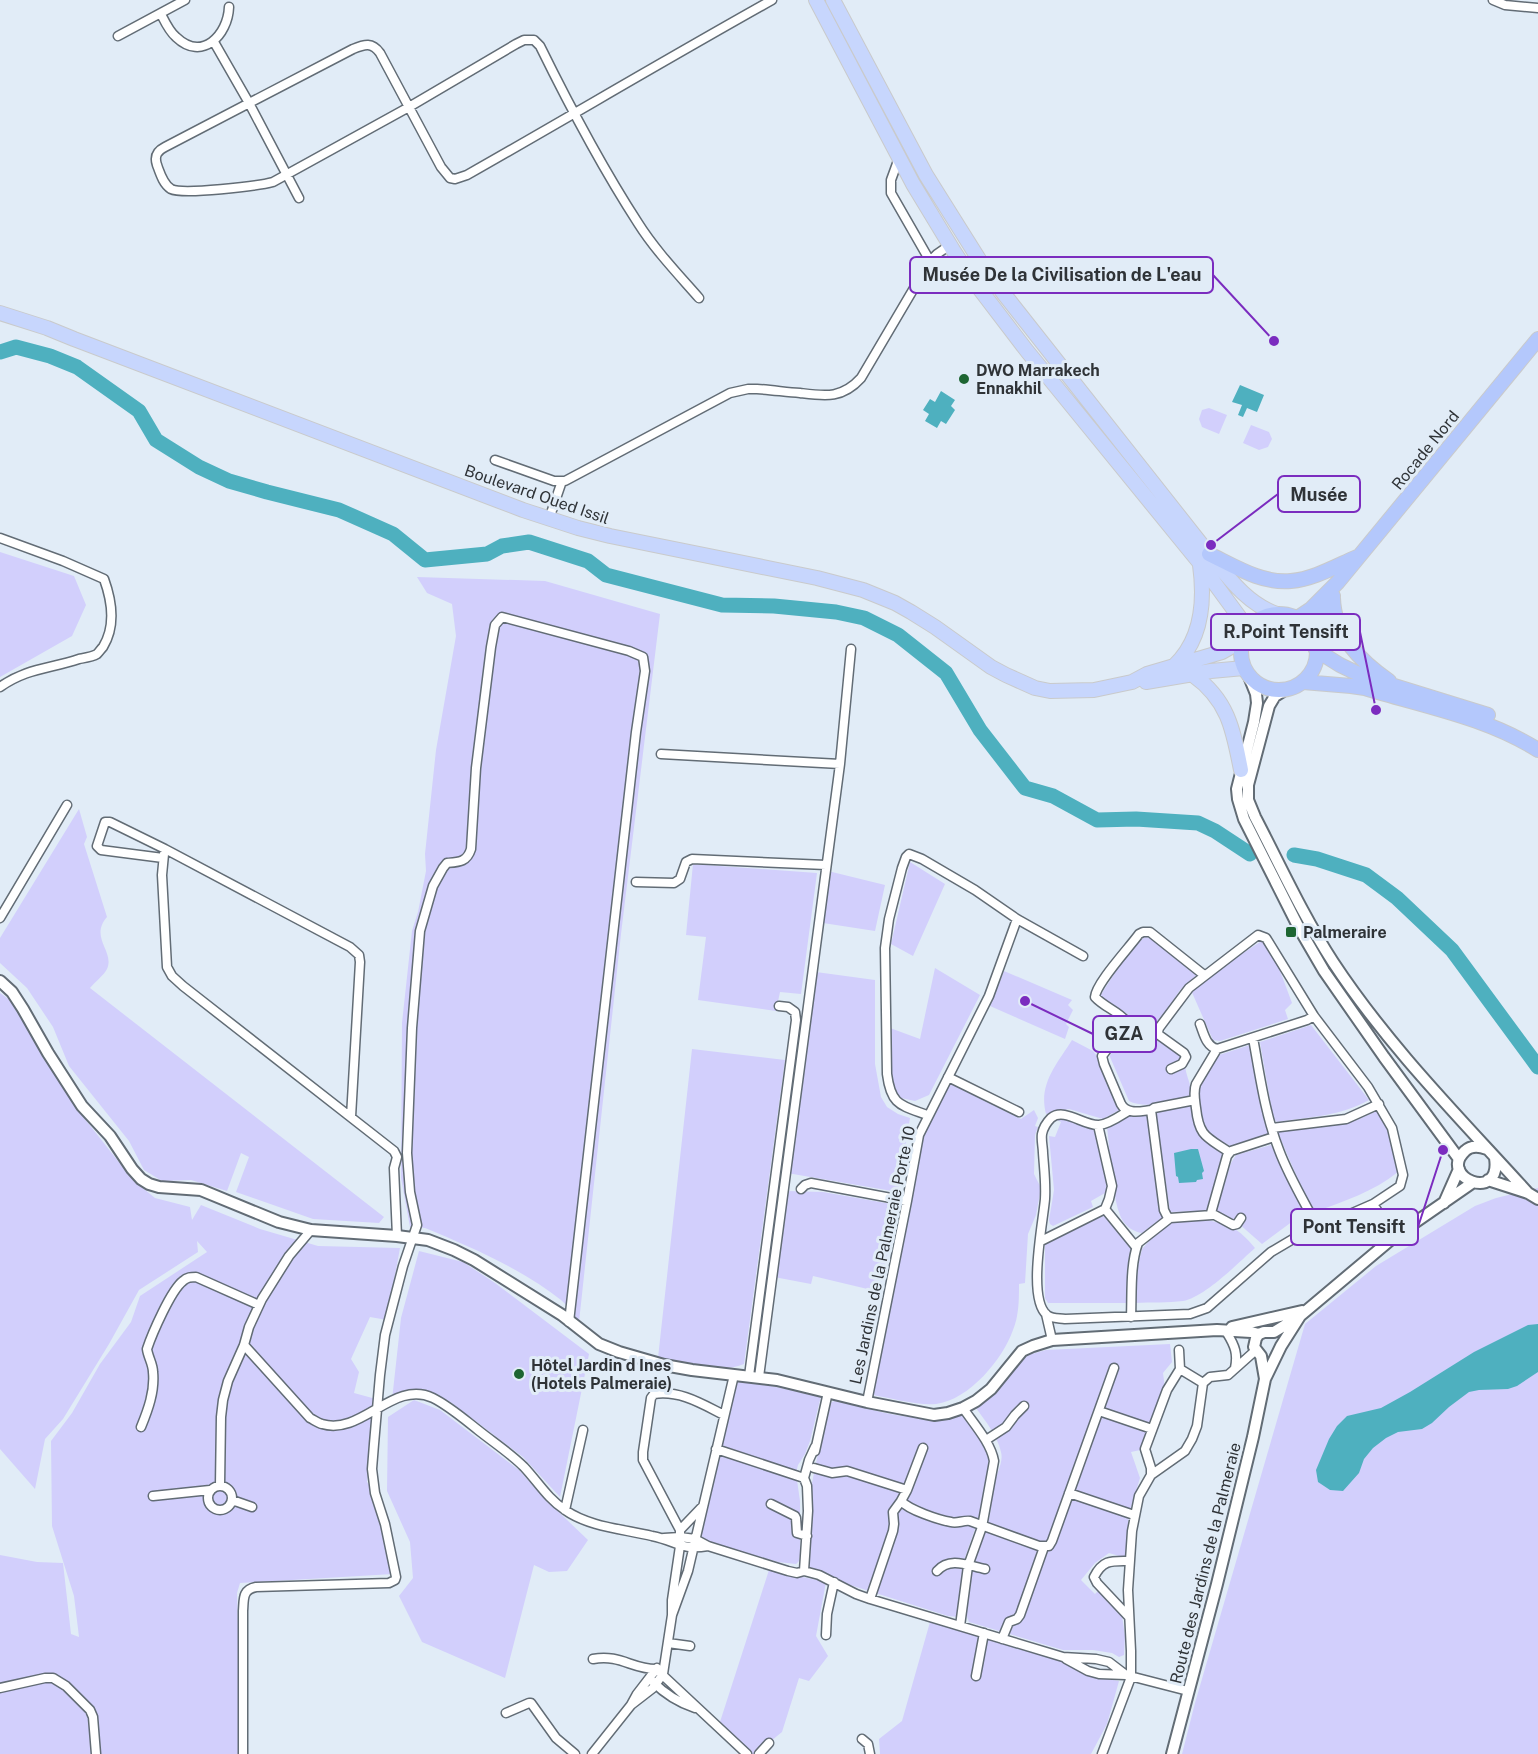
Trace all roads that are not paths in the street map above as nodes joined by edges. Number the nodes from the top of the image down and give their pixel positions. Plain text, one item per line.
1 (185, 0) edge
2 (772, 0) edge
3 (816, 0) edge
4 (833, 0) edge
5 (1493, 0) edge
6 (229, 7) dead end
7 (1538, 8) edge
8 (161, 14) junction
9 (118, 36) dead end
10 (214, 42) junction
11 (249, 103) junction
12 (410, 107) junction
13 (574, 114) junction
14 (899, 158) junction
15 (287, 174) junction
16 (299, 198) dead end
17 (950, 245) junction
18 (930, 261) junction
19 (699, 298) dead end
20 (0, 313) edge
21 (1538, 339) edge
22 (495, 460) dead end
23 (562, 481) junction
24 (549, 519) junction
25 (0, 538) edge
26 (1359, 556) junction
27 (1204, 558) junction
28 (1338, 582) junction
29 (1332, 598) junction
30 (1277, 614) junction
31 (1296, 619) junction
32 (1311, 633) junction
33 (1244, 638) junction
34 (851, 649) dead end
35 (1316, 650) junction
36 (1174, 666) junction
37 (1246, 671) junction
38 (1193, 675) junction
39 (1132, 682) junction
40 (1303, 682) junction
41 (0, 687) edge
42 (1399, 687) junction
43 (1286, 689) junction
44 (1538, 739) edge
45 (1538, 750) edge
46 (661, 754) dead end
47 (840, 764) junction
48 (1241, 770) junction
49 (67, 805) dead end
50 (1249, 818) junction
51 (165, 849) junction
52 (163, 858) junction
53 (826, 865) junction
54 (636, 882) dead end
55 (0, 918) edge
56 (1017, 919) junction
57 (1083, 956) dead end
58 (1204, 975) junction
59 (0, 981) edge
60 (779, 1006) dead end
61 (1314, 1016) junction
62 (1200, 1024) dead end
63 (1253, 1038) junction
64 (1217, 1049) junction
65 (1171, 1069) dead end
66 (948, 1077) junction
67 (1195, 1100) junction
68 (1379, 1104) junction
69 (1151, 1110) junction
70 (1128, 1111) junction
71 (1019, 1112) dead end
72 (927, 1115) junction
73 (351, 1117) junction
74 (1098, 1125) junction
75 (1273, 1133) junction
76 (1487, 1149) junction
77 (1229, 1152) junction
78 (1495, 1158) junction
79 (1459, 1164) junction
80 (1488, 1180) junction
81 (1472, 1183) junction
82 (801, 1189) dead end
83 (1533, 1196) edge
84 (907, 1202) junction
85 (1444, 1203) junction
86 (1373, 1204) junction
87 (1105, 1209) junction
88 (1212, 1215) junction
89 (1170, 1218) junction
90 (1241, 1218) dead end
91 (1318, 1228) junction
92 (311, 1230) junction
93 (397, 1236) junction
94 (1394, 1237) junction
95 (413, 1238) junction
96 (1041, 1241) junction
97 (1137, 1247) junction
98 (259, 1305) junction
99 (1310, 1308) junction
100 (1046, 1314) junction
101 (1300, 1316) junction
102 (1131, 1317) junction
103 (569, 1322) junction
104 (1222, 1332) junction
105 (1274, 1332) junction
106 (1052, 1340) junction
107 (244, 1345) junction
108 (1258, 1346) junction
109 (1179, 1350) dead end
110 (1279, 1350) junction
111 (1114, 1368) dead end
112 (1235, 1368) junction
113 (1180, 1369) junction
114 (734, 1375) junction
115 (754, 1376) junction
116 (1266, 1379) junction
117 (1203, 1383) junction
118 (828, 1392) junction
119 (867, 1402) junction
120 (1024, 1406) dead end
121 (377, 1408) junction
122 (963, 1408) junction
123 (1099, 1411) junction
124 (724, 1415) junction
125 (141, 1427) dead end
126 (1152, 1429) junction
127 (583, 1430) dead end
128 (986, 1440) junction
129 (815, 1447) junction
130 (922, 1448) dead end
131 (716, 1449) junction
132 (814, 1468) junction
133 (1151, 1476) junction
134 (805, 1482) junction
135 (220, 1485) junction
136 (210, 1490) junction
137 (908, 1490) junction
138 (1070, 1493) junction
139 (153, 1496) dead end
140 (232, 1500) junction
141 (901, 1501) junction
142 (771, 1504) dead end
143 (702, 1506) junction
144 (252, 1507) dead end
145 (565, 1510) junction
146 (1134, 1515) junction
147 (982, 1527) junction
148 (807, 1536) junction
149 (680, 1538) junction
150 (695, 1539) junction
151 (708, 1546) junction
152 (1044, 1547) junction
153 (693, 1549) junction
154 (1130, 1561) junction
155 (968, 1566) junction
156 (985, 1569) dead end
157 (804, 1571) junction
158 (937, 1571) dead end
159 (834, 1582) junction
160 (870, 1599) junction
161 (672, 1615) junction
162 (1129, 1617) junction
163 (960, 1626) junction
164 (984, 1633) junction
165 (826, 1635) dead end
166 (1002, 1639) junction
167 (668, 1643) junction
168 (690, 1646) dead end
169 (1063, 1657) junction
170 (593, 1659) dead end
171 (645, 1669) junction
172 (659, 1672) junction
173 (976, 1676) dead end
174 (1128, 1676) junction
175 (653, 1681) junction
176 (0, 1688) edge
177 (1188, 1691) junction
178 (699, 1709) junction
179 (506, 1713) dead end
180 (862, 1739) dead end
181 (769, 1743) dead end
182 (602, 1744) junction
183 (96, 1754) edge
184 (243, 1754) edge
185 (576, 1754) edge
186 (592, 1754) edge
187 (602, 1754) edge
188 (747, 1754) edge
189 (759, 1754) edge
190 (870, 1754) edge
191 (1102, 1754) edge
192 (1172, 1754) edge

1 - 8 street
2 - 13 street
3 - 14 main road
4 - 27 main road
5 - 7 street
6 - 10 street
8 - 9 street
8 - 10 street
10 - 11 street
11 - 12 street
11 - 15 street
11 - 15 street
12 - 13 street
12 - 13 street
12 - 15 street
13 - 19 street
14 - 17 main road
14 - 18 street
15 - 16 street
17 - 18 street
17 - 27 main road
18 - 23 street
20 - 24 main road, Boulevard Oued Issil
21 - 26 highway, Rocade Nord
22 - 23 street
23 - 24 street
24 - 39 main road, Boulevard Oued Issil
25 - 41 street
26 - 27 highway
26 - 28 highway, Rocade Nord
27 - 30 main road
27 - 33 main road
27 - 36 main road
28 - 29 highway
28 - 31 highway
29 - 32 highway
29 - 42 highway
30 - 31 highway
30 - 33 highway
31 - 32 highway
32 - 35 highway
33 - 36 main road, Boulevard Oued Issil
33 - 37 highway
34 - 47 street
35 - 40 highway
35 - 42 highway
36 - 39 main road, Boulevard Oued Issil
37 - 38 main road, Boulevard Oued Issil
37 - 43 highway
37 - 48 street
38 - 39 main road, Boulevard Oued Issil
38 - 48 main road
40 - 43 highway
40 - 45 highway
42 - 44 highway
43 - 50 street
46 - 47 street
47 - 53 street
48 - 50 street
49 - 55 street
50 - 76 street
50 - 79 street
51 - 52 street
51 - 52 street
51 - 73 street
52 - 73 street
53 - 54 street
53 - 115 street
56 - 57 street
56 - 66 street, Les Jardins de la Palmeraie Porte 10
56 - 72 street, Les Jardins de la Palmeraie Porte 10
58 - 61 street
58 - 65 street
58 - 70 street
59 - 92 street
60 - 115 street
61 - 63 street
61 - 68 street
62 - 64 street
63 - 64 street
63 - 75 street
64 - 67 street
66 - 71 street
66 - 72 street, Les Jardins de la Palmeraie Porte 10
67 - 69 street
67 - 77 street
68 - 75 street
68 - 86 street
69 - 70 street
69 - 89 street
70 - 74 street
72 - 84 street, Les Jardins de la Palmeraie Porte 10
73 - 93 street
74 - 87 street
74 - 96 street
75 - 77 street
75 - 91 street
76 - 78 street
76 - 79 street
77 - 88 street
78 - 80 street
78 - 83 street
79 - 81 street
79 - 85 street
80 - 81 street
80 - 83 street
81 - 85 street, Route des Jardins de la Palmeraie
82 - 84 street
84 - 119 street, Les Jardins de la Palmeraie Porte 10
85 - 94 street, Route des Jardins de la Palmeraie
86 - 91 street
86 - 94 street
87 - 96 street
87 - 97 street
88 - 89 street
88 - 90 street
89 - 97 street
91 - 102 street
92 - 93 street
92 - 98 street
93 - 95 street
94 - 99 street, Route des Jardins de la Palmeraie
95 - 103 street
95 - 103 street
95 - 121 street
96 - 100 street
97 - 102 street
98 - 107 street
98 - 125 street
99 - 101 street, Route des Jardins de la Palmeraie
99 - 104 street
100 - 102 street
100 - 106 street
101 - 105 street, Route des Jardins de la Palmeraie
101 - 110 street, Route des Jardins de la Palmeraie
103 - 114 street
104 - 106 street
104 - 108 street
104 - 112 street
105 - 108 street, Route des Jardins de la Palmeraie
105 - 110 street
106 - 122 street
107 - 121 street
107 - 135 street
108 - 110 street
108 - 112 street
108 - 116 street, Route des Jardins de la Palmeraie
109 - 113 street
110 - 116 street, Route des Jardins de la Palmeraie
111 - 123 street
112 - 117 street
113 - 117 street
113 - 126 street
114 - 115 street
114 - 124 street
115 - 118 street
116 - 177 street, Route des Jardins de la Palmeraie
117 - 133 street
118 - 119 street
118 - 129 street
119 - 122 street
120 - 128 street
121 - 145 street
121 - 184 street
122 - 128 street
123 - 126 street
123 - 138 street
124 - 131 street
124 - 149 street
126 - 133 street
127 - 145 street
128 - 147 street
129 - 132 street
129 - 134 street
130 - 137 street
131 - 134 street
131 - 143 street
132 - 134 street
132 - 137 street
133 - 146 street
134 - 148 street
135 - 136 street
135 - 140 street
136 - 139 street
136 - 140 street
137 - 141 street
138 - 146 street
138 - 152 street
140 - 144 street
141 - 147 street
141 - 160 street
142 - 148 street
143 - 149 street
143 - 150 street
145 - 149 street
146 - 154 street
147 - 152 street
147 - 155 street
148 - 157 street
149 - 150 street
149 - 153 street
149 - 161 street
150 - 151 street
150 - 153 street
151 - 153 street
151 - 157 street
152 - 166 street
153 - 161 street
154 - 162 street
154 - 162 street
155 - 156 street
155 - 158 street
155 - 163 street
157 - 159 street
159 - 160 street
159 - 165 street
160 - 163 street
161 - 167 street
162 - 174 street
163 - 164 street
164 - 166 street
164 - 173 street
166 - 169 street
167 - 168 street
167 - 172 street
169 - 174 street
169 - 174 street
170 - 171 street
171 - 172 street
171 - 175 street
172 - 175 street
172 - 178 street
174 - 177 street
174 - 191 street
175 - 178 street
175 - 182 street
176 - 183 street
177 - 192 street, Route des Jardins de la Palmeraie
178 - 188 street
179 - 185 street
180 - 190 street
181 - 189 street
182 - 186 street
182 - 187 street

